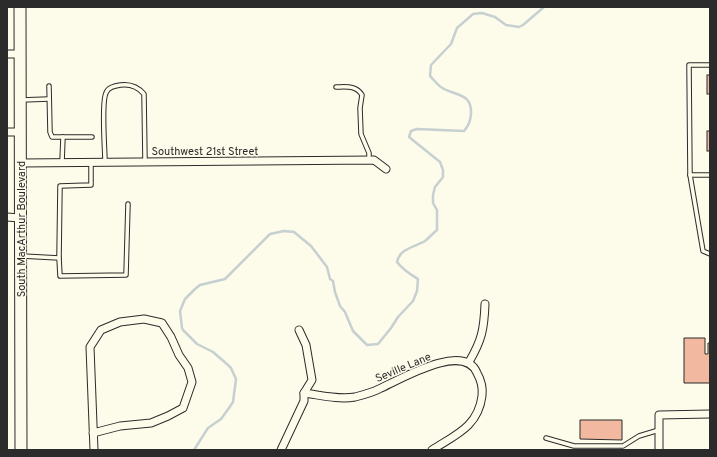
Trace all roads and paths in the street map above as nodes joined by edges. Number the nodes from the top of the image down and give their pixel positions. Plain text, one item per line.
1 (20, 7) edge
2 (7, 54) edge
3 (20, 54) junction
4 (710, 65) edge
5 (49, 86) dead end
6 (336, 87) dead end
7 (49, 99) junction
8 (20, 100) junction
9 (7, 132) edge
10 (20, 132) junction
11 (63, 137) junction
12 (92, 137) dead end
13 (369, 160) junction
14 (62, 162) junction
15 (91, 162) junction
16 (105, 162) junction
17 (145, 162) junction
18 (20, 163) junction
19 (386, 169) dead end
20 (690, 175) junction
21 (710, 175) edge
22 (128, 204) dead end
23 (7, 217) edge
24 (20, 218) junction
25 (710, 254) edge
26 (21, 256) junction
27 (59, 258) junction
28 (485, 304) dead end
29 (299, 330) dead end
30 (469, 362) junction
31 (304, 393) junction
32 (710, 414) edge
33 (659, 430) junction
34 (93, 433) junction
35 (546, 438) dead end
36 (21, 450) edge
37 (94, 450) edge
38 (281, 450) edge
39 (432, 450) edge
40 (659, 450) edge

1 - 3 main road, South MacArthur Boulevard
2 - 3 street
3 - 8 main road, South MacArthur Boulevard
4 - 20 lane
5 - 7 lane
6 - 13 lane
7 - 8 lane
7 - 11 lane
8 - 10 main road, South MacArthur Boulevard
9 - 10 street
10 - 18 main road, South MacArthur Boulevard
11 - 12 lane
11 - 14 lane
13 - 17 street, Southwest 21st Street
13 - 19 street, Southwest 21st Street
14 - 15 street, Southwest 21st Street
14 - 18 street, Southwest 21st Street
15 - 16 street, Southwest 21st Street
15 - 27 lane
16 - 17 street, Southwest 21st Street
16 - 17 lane
18 - 24 main road, South MacArthur Boulevard
20 - 21 lane
20 - 25 lane
22 - 27 lane
23 - 24 street
24 - 26 main road, South MacArthur Boulevard
26 - 27 lane
26 - 36 main road, South MacArthur Boulevard
28 - 30 street
29 - 31 street
30 - 31 street, Seville Lane
30 - 39 street
31 - 38 street
32 - 33 street
33 - 35 lane
33 - 40 street
34 - 34 street
34 - 37 street

